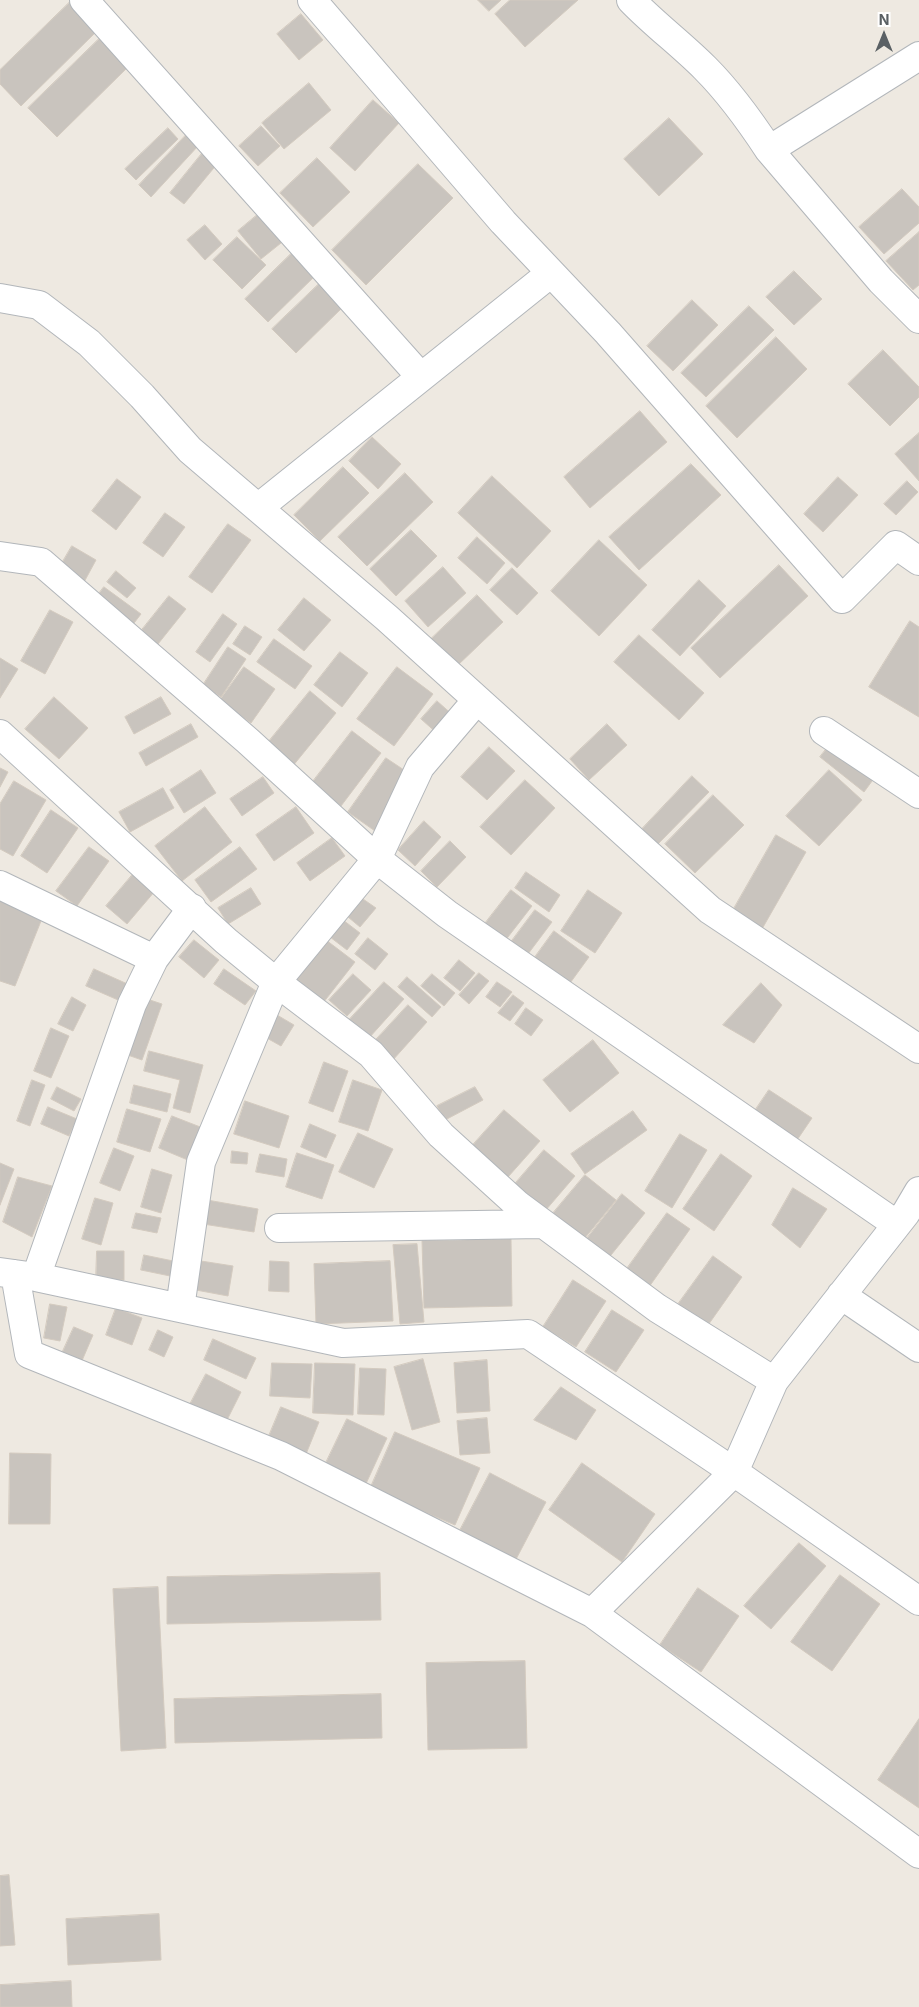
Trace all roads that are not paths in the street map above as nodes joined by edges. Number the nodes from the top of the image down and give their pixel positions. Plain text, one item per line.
1 (84, 0) edge
2 (312, 0) edge
3 (631, 0) edge
4 (919, 56) edge
5 (769, 150) junction
6 (551, 273) junction
7 (0, 298) edge
8 (919, 319) edge
9 (421, 378) junction
10 (258, 508) junction
11 (0, 556) edge
12 (919, 561) edge
13 (477, 700) junction
14 (824, 732) dead end
15 (0, 734) edge
16 (919, 794) edge
17 (377, 859) junction
18 (0, 885) edge
19 (192, 908) junction
20 (154, 959) junction
21 (276, 982) junction
22 (919, 1049) edge
23 (919, 1191) edge
24 (542, 1224) junction
25 (896, 1224) junction
26 (279, 1228) dead end
27 (17, 1275) edge
28 (841, 1295) junction
29 (180, 1308) junction
30 (919, 1348) edge
31 (774, 1381) junction
32 (734, 1472) junction
33 (919, 1601) edge
34 (592, 1613) junction
35 (919, 1854) edge

1 - 9 street
2 - 6 street
3 - 5 street
4 - 5 street
5 - 8 street
6 - 9 street
6 - 12 street
7 - 10 street
9 - 10 street
10 - 13 street
11 - 17 street
13 - 17 street
13 - 22 street
14 - 16 street
15 - 19 street
17 - 21 street
17 - 25 street
18 - 20 street
19 - 20 street
19 - 21 street
20 - 27 street
21 - 24 street
21 - 29 street
23 - 25 street
24 - 26 street
24 - 31 street
25 - 28 street
27 - 29 street
27 - 34 street
28 - 30 street
28 - 31 street
29 - 32 street
31 - 32 street
32 - 33 street
32 - 34 street
34 - 35 street

